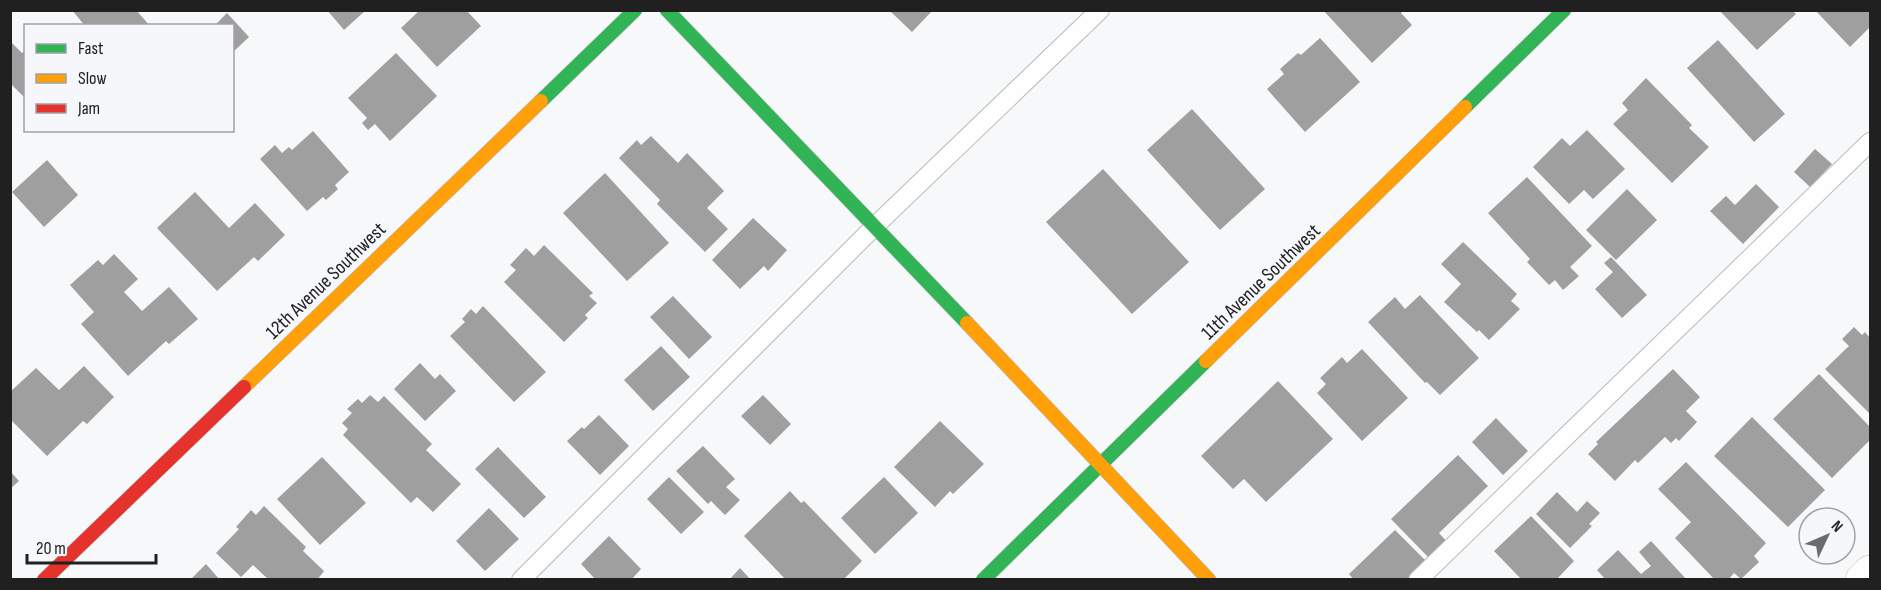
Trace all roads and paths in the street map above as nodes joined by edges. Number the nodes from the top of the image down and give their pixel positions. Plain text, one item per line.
1 (635, 10) edge
2 (668, 10) edge
3 (1100, 10) edge
4 (1564, 10) edge
5 (1870, 142) edge
6 (875, 226) junction
7 (1101, 465) junction
8 (1870, 572) edge
9 (44, 579) edge
10 (521, 579) edge
11 (983, 579) edge
12 (1209, 579) edge
13 (1418, 579) edge
14 (1862, 579) edge

1 - 9 street, 12th Avenue Southwest
2 - 6 street
3 - 6 lane
4 - 7 street, 11th Avenue Southwest
5 - 13 lane
6 - 7 street
6 - 10 lane
7 - 11 street, 11th Avenue Southwest
7 - 12 street
8 - 14 street

